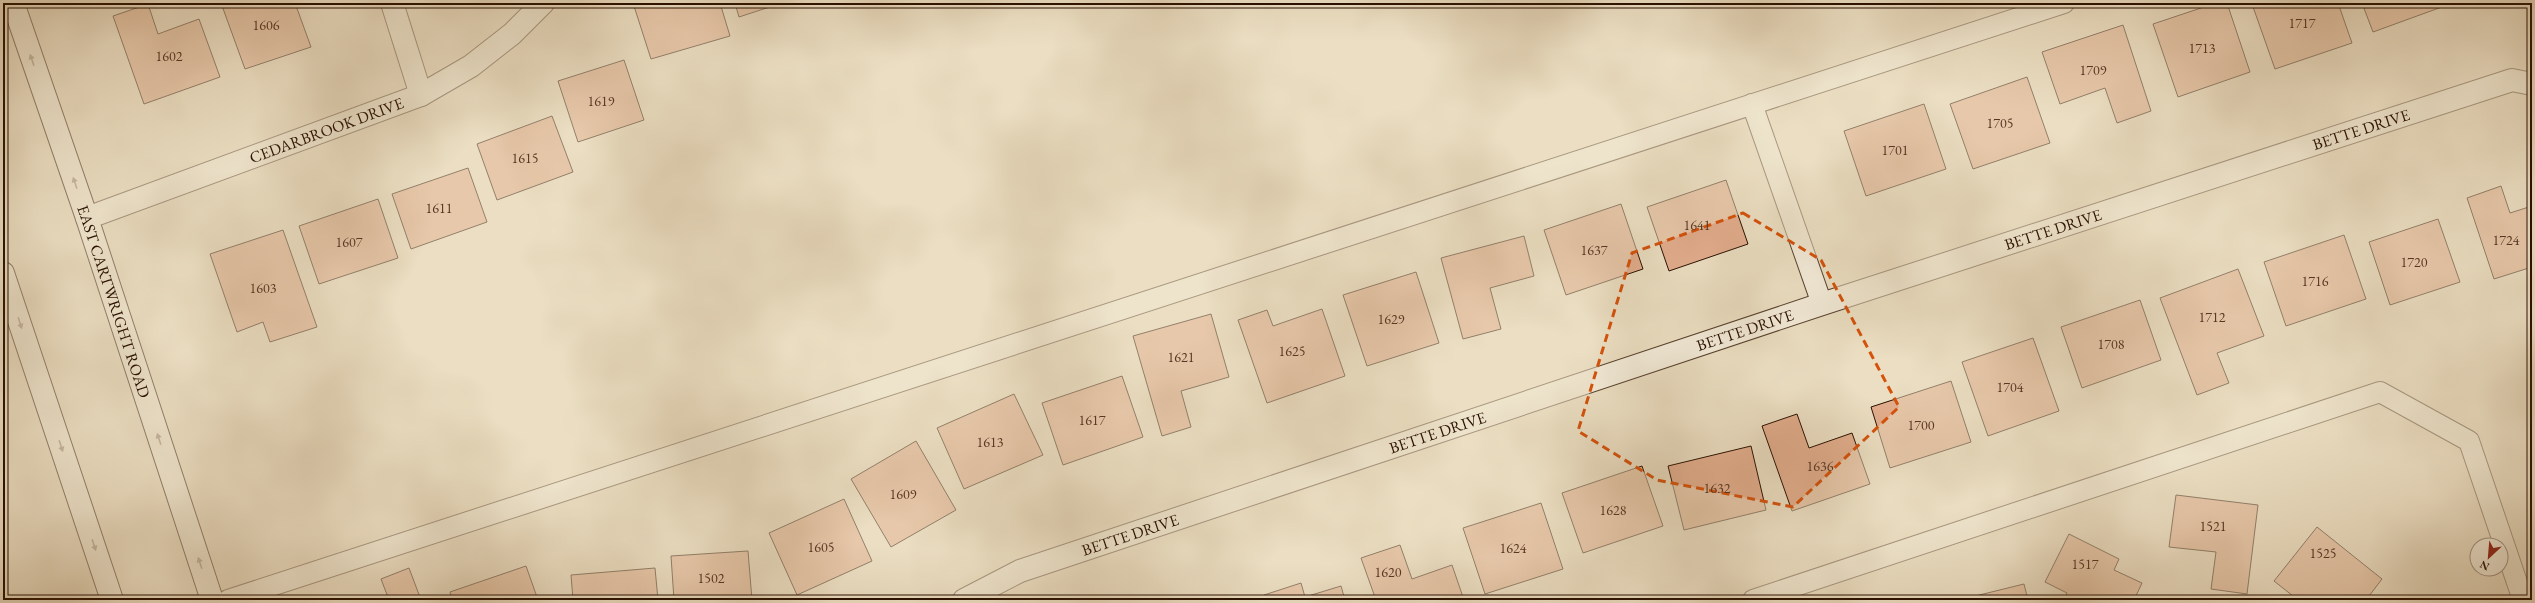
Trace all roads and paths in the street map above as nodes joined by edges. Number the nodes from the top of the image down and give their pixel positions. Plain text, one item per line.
1 (13, 3) edge
2 (392, 3) edge
3 (543, 3) edge
4 (2064, 3) edge
5 (2532, 84) edge
6 (421, 95) junction
7 (1752, 104) junction
8 (87, 218) junction
9 (3, 273) edge
10 (1822, 304) junction
11 (112, 600) edge
12 (212, 600) edge
13 (228, 600) edge
14 (964, 600) edge
15 (1753, 600) edge
16 (2523, 600) edge

8 -> 1 street, EAST CARTWRIGHT ROAD
2 - 6 street
3 - 6 street, CEDARBROOK DRIVE
4 - 7 lane
5 - 10 street, BETTE DRIVE
6 - 8 street, CEDARBROOK DRIVE
7 - 10 lane
7 - 13 lane
12 -> 8 street, EAST CARTWRIGHT ROAD
9 -> 11 street
10 - 14 street, BETTE DRIVE
15 - 16 lane

